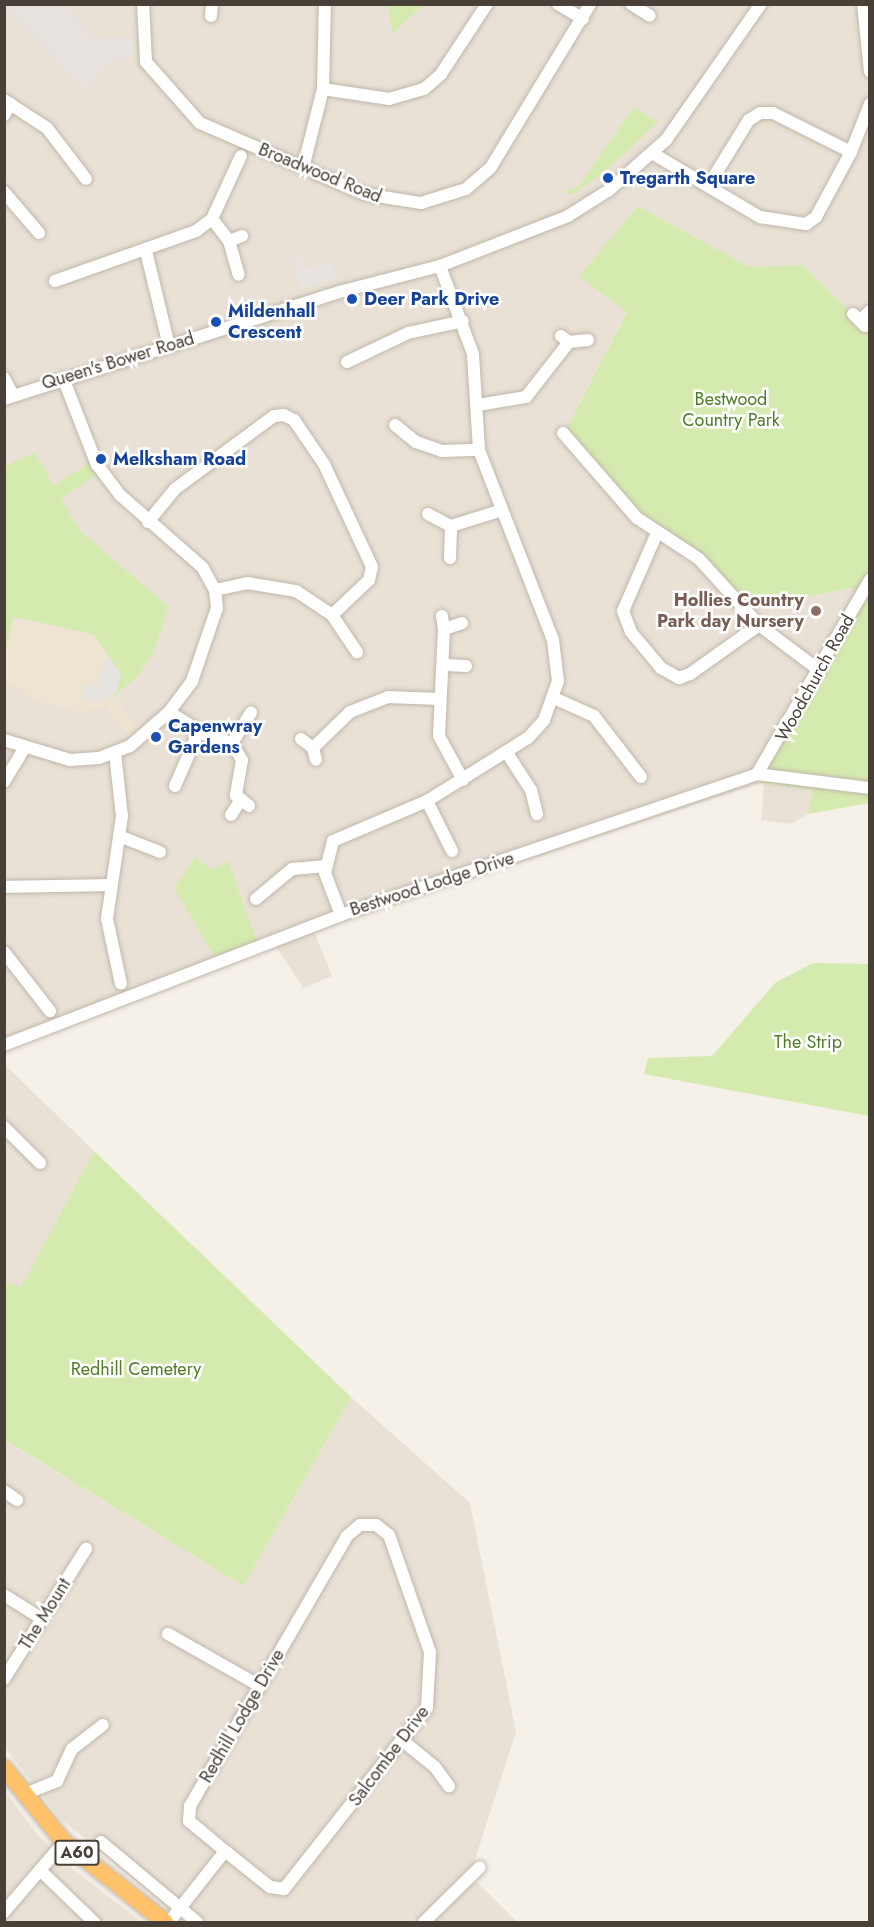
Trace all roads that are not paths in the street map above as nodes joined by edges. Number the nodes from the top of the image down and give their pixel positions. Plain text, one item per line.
1 (143, 4) edge
2 (325, 4) edge
3 (487, 4) edge
4 (558, 4) edge
5 (590, 4) edge
6 (761, 4) edge
7 (863, 4) edge
8 (583, 19) junction
9 (868, 50) edge
10 (870, 72) edge
11 (323, 89) junction
12 (870, 104) edge
13 (7, 106) edge
14 (851, 152) junction
15 (652, 153) junction
16 (241, 156) dead end
17 (303, 168) junction
18 (78, 174) dead end
19 (708, 186) junction
20 (4, 192) edge
21 (212, 219) junction
22 (39, 232) dead end
23 (242, 236) dead end
24 (229, 241) junction
25 (146, 251) junction
26 (440, 266) junction
27 (239, 274) dead end
28 (55, 281) dead end
29 (870, 312) edge
30 (859, 320) dead end
31 (463, 321) junction
32 (588, 340) dead end
33 (169, 346) junction
34 (347, 362) dead end
35 (4, 378) edge
36 (63, 378) junction
37 (9, 397) edge
38 (477, 405) junction
39 (395, 425) dead end
40 (563, 433) dead end
41 (479, 450) junction
42 (502, 510) junction
43 (428, 514) dead end
44 (148, 522) junction
45 (451, 526) junction
46 (657, 534) junction
47 (450, 558) dead end
48 (870, 580) edge
49 (215, 590) junction
50 (332, 615) junction
51 (442, 616) dead end
52 (462, 623) dead end
53 (759, 625) junction
54 (444, 629) junction
55 (357, 652) dead end
56 (446, 665) junction
57 (465, 666) dead end
58 (820, 671) junction
59 (554, 698) junction
60 (440, 699) junction
61 (170, 712) junction
62 (251, 713) dead end
63 (199, 731) junction
64 (301, 739) dead end
65 (4, 740) edge
66 (232, 743) junction
67 (24, 749) junction
68 (115, 753) junction
69 (507, 753) junction
70 (757, 774) junction
71 (641, 777) dead end
72 (182, 780) dead end
73 (463, 780) junction
74 (4, 782) edge
75 (870, 788) edge
76 (428, 801) junction
77 (537, 814) dead end
78 (231, 815) dead end
79 (459, 833) dead end
80 (119, 836) junction
81 (446, 838) junction
82 (452, 851) dead end
83 (152, 853) dead end
84 (324, 866) junction
85 (108, 885) junction
86 (4, 887) edge
87 (256, 899) dead end
88 (341, 915) junction
89 (4, 952) edge
90 (121, 984) dead end
91 (50, 1011) dead end
92 (4, 1045) edge
93 (4, 1127) edge
94 (37, 1156) dead end
95 (389, 1535) joint
96 (86, 1549) dead end
97 (4, 1595) edge
98 (42, 1619) junction
99 (168, 1634) dead end
100 (4, 1679) edge
101 (260, 1686) junction
102 (103, 1725) dead end
103 (403, 1741) junction
104 (4, 1768) edge
105 (449, 1786) dead end
106 (25, 1794) junction
107 (64, 1842) junction
108 (101, 1842) dead end
109 (225, 1851) junction
110 (480, 1867) dead end
111 (43, 1873) junction
112 (180, 1908) junction
113 (4, 1912) edge
114 (94, 1923) edge
115 (167, 1923) edge
116 (196, 1923) edge
117 (424, 1923) edge

1 - 17 street, Broadwood Road
2 - 11 street
3 - 11 street
4 - 8 street
5 - 8 street, Broadwood Road
6 - 15 street, Queen's Bower Road
7 - 9 street
8 - 17 street, Broadwood Road
9 - 10 street
11 - 17 street
12 - 14 street
13 - 18 street
14 - 19 street
14 - 19 street
15 - 19 street
15 - 26 street, Queen's Bower Road
16 - 21 street
20 - 22 street
21 - 24 street
21 - 25 street
23 - 24 street
24 - 27 street
25 - 28 street
25 - 33 street
26 - 31 street
26 - 33 street, Queen's Bower Road
29 - 30 street
31 - 34 street
31 - 38 street
32 - 38 street
33 - 36 street, Queen's Bower Road
35 - 37 street
36 - 37 street, Queen's Bower Road
36 - 44 street
38 - 41 street
39 - 41 street
40 - 46 street
41 - 42 street
42 - 45 street
42 - 59 street
43 - 45 street
44 - 49 street
44 - 50 street
45 - 47 street
46 - 53 street
46 - 53 street
48 - 58 street, Woodchurch Road
49 - 50 street
49 - 61 street
50 - 55 street
51 - 54 street
52 - 54 street
53 - 58 street
54 - 56 street
56 - 57 street
56 - 60 street
58 - 70 street, Woodchurch Road
59 - 69 street
59 - 71 street
60 - 64 street
60 - 73 street
61 - 63 street
61 - 68 street
62 - 66 street
63 - 66 street
63 - 72 street
65 - 67 street
66 - 78 street
67 - 68 street
67 - 74 street
68 - 80 street
69 - 73 street
69 - 77 street
70 - 75 street, Bestwood Lodge Drive
70 - 88 street, Bestwood Lodge Drive
73 - 76 street
76 - 81 street
76 - 84 street
79 - 81 street
80 - 83 street
80 - 85 street
81 - 82 street
84 - 87 street
84 - 88 street
85 - 86 street
85 - 90 street
88 - 92 street, Bestwood Lodge Drive
89 - 91 street
93 - 94 street
95 - 101 street, Redhill Lodge Drive
95 - 103 street, Salcombe Drive
96 - 98 street, The Mount
97 - 98 street
98 - 100 street, The Mount
99 - 101 street
101 - 109 street, Redhill Lodge Drive
102 - 106 street
103 - 105 street
103 - 109 street, Salcombe Drive
104 - 106 highway, A60
106 - 107 highway, A60
107 - 111 street
107 - 115 highway, A60
108 - 112 street
109 - 112 street
110 - 117 street
111 - 113 street
111 - 114 street
112 - 115 street
112 - 116 street

